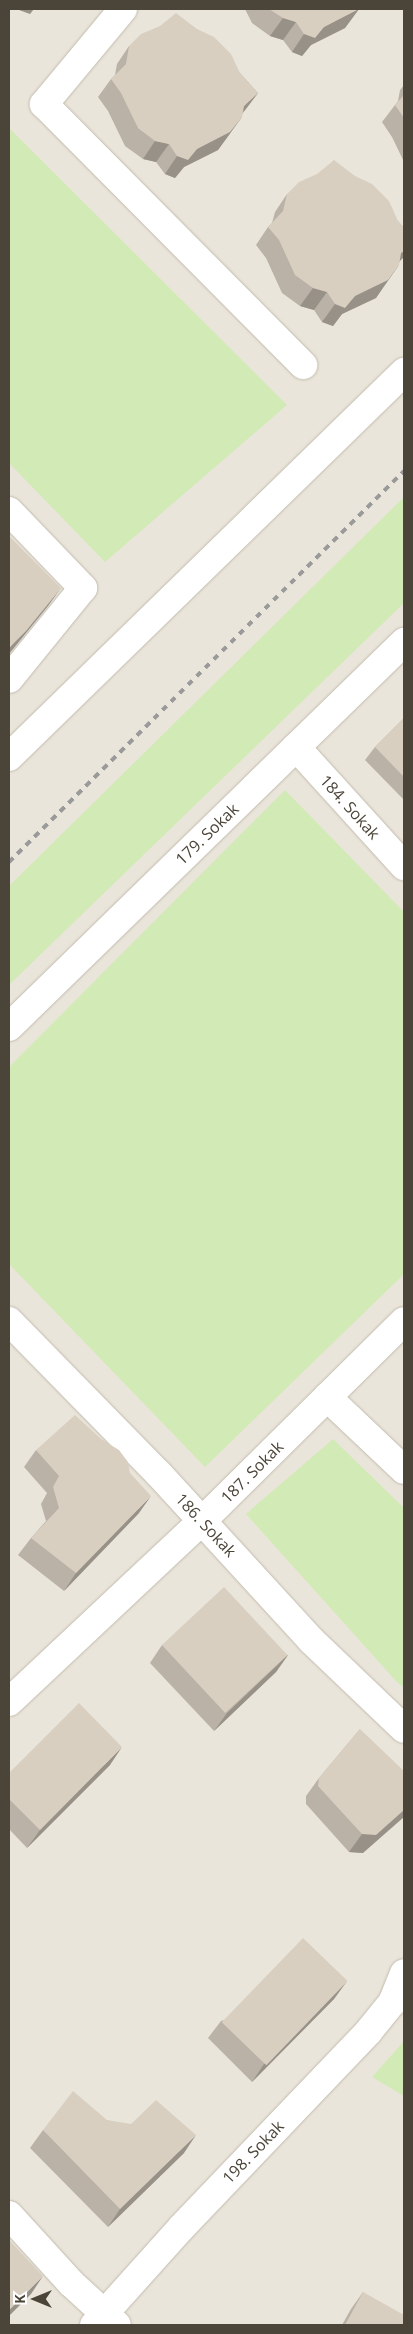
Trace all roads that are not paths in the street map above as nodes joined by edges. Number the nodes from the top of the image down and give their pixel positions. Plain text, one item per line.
1 (123, 9) edge
2 (304, 365) dead end
3 (404, 372) edge
4 (9, 511) edge
5 (404, 642) edge
6 (9, 679) edge
7 (296, 747) junction
8 (9, 757) edge
9 (404, 866) edge
10 (9, 1027) edge
11 (9, 1321) edge
12 (404, 1321) edge
13 (327, 1397) junction
14 (404, 1470) edge
15 (202, 1521) junction
16 (9, 1702) edge
17 (404, 1729) edge
18 (404, 1973) edge
19 (9, 2215) edge
20 (105, 2322) edge

1 - 2 street
3 - 8 street
4 - 6 street
5 - 7 street, 179. Sokak
7 - 9 street, 184. Sokak
7 - 10 street, 179. Sokak
11 - 15 street, 186. Sokak
12 - 13 street, 187. Sokak
13 - 14 street
13 - 15 street, 187. Sokak
15 - 16 street, 187. Sokak
15 - 17 street, 186. Sokak
18 - 20 street, 198. Sokak
19 - 20 street

